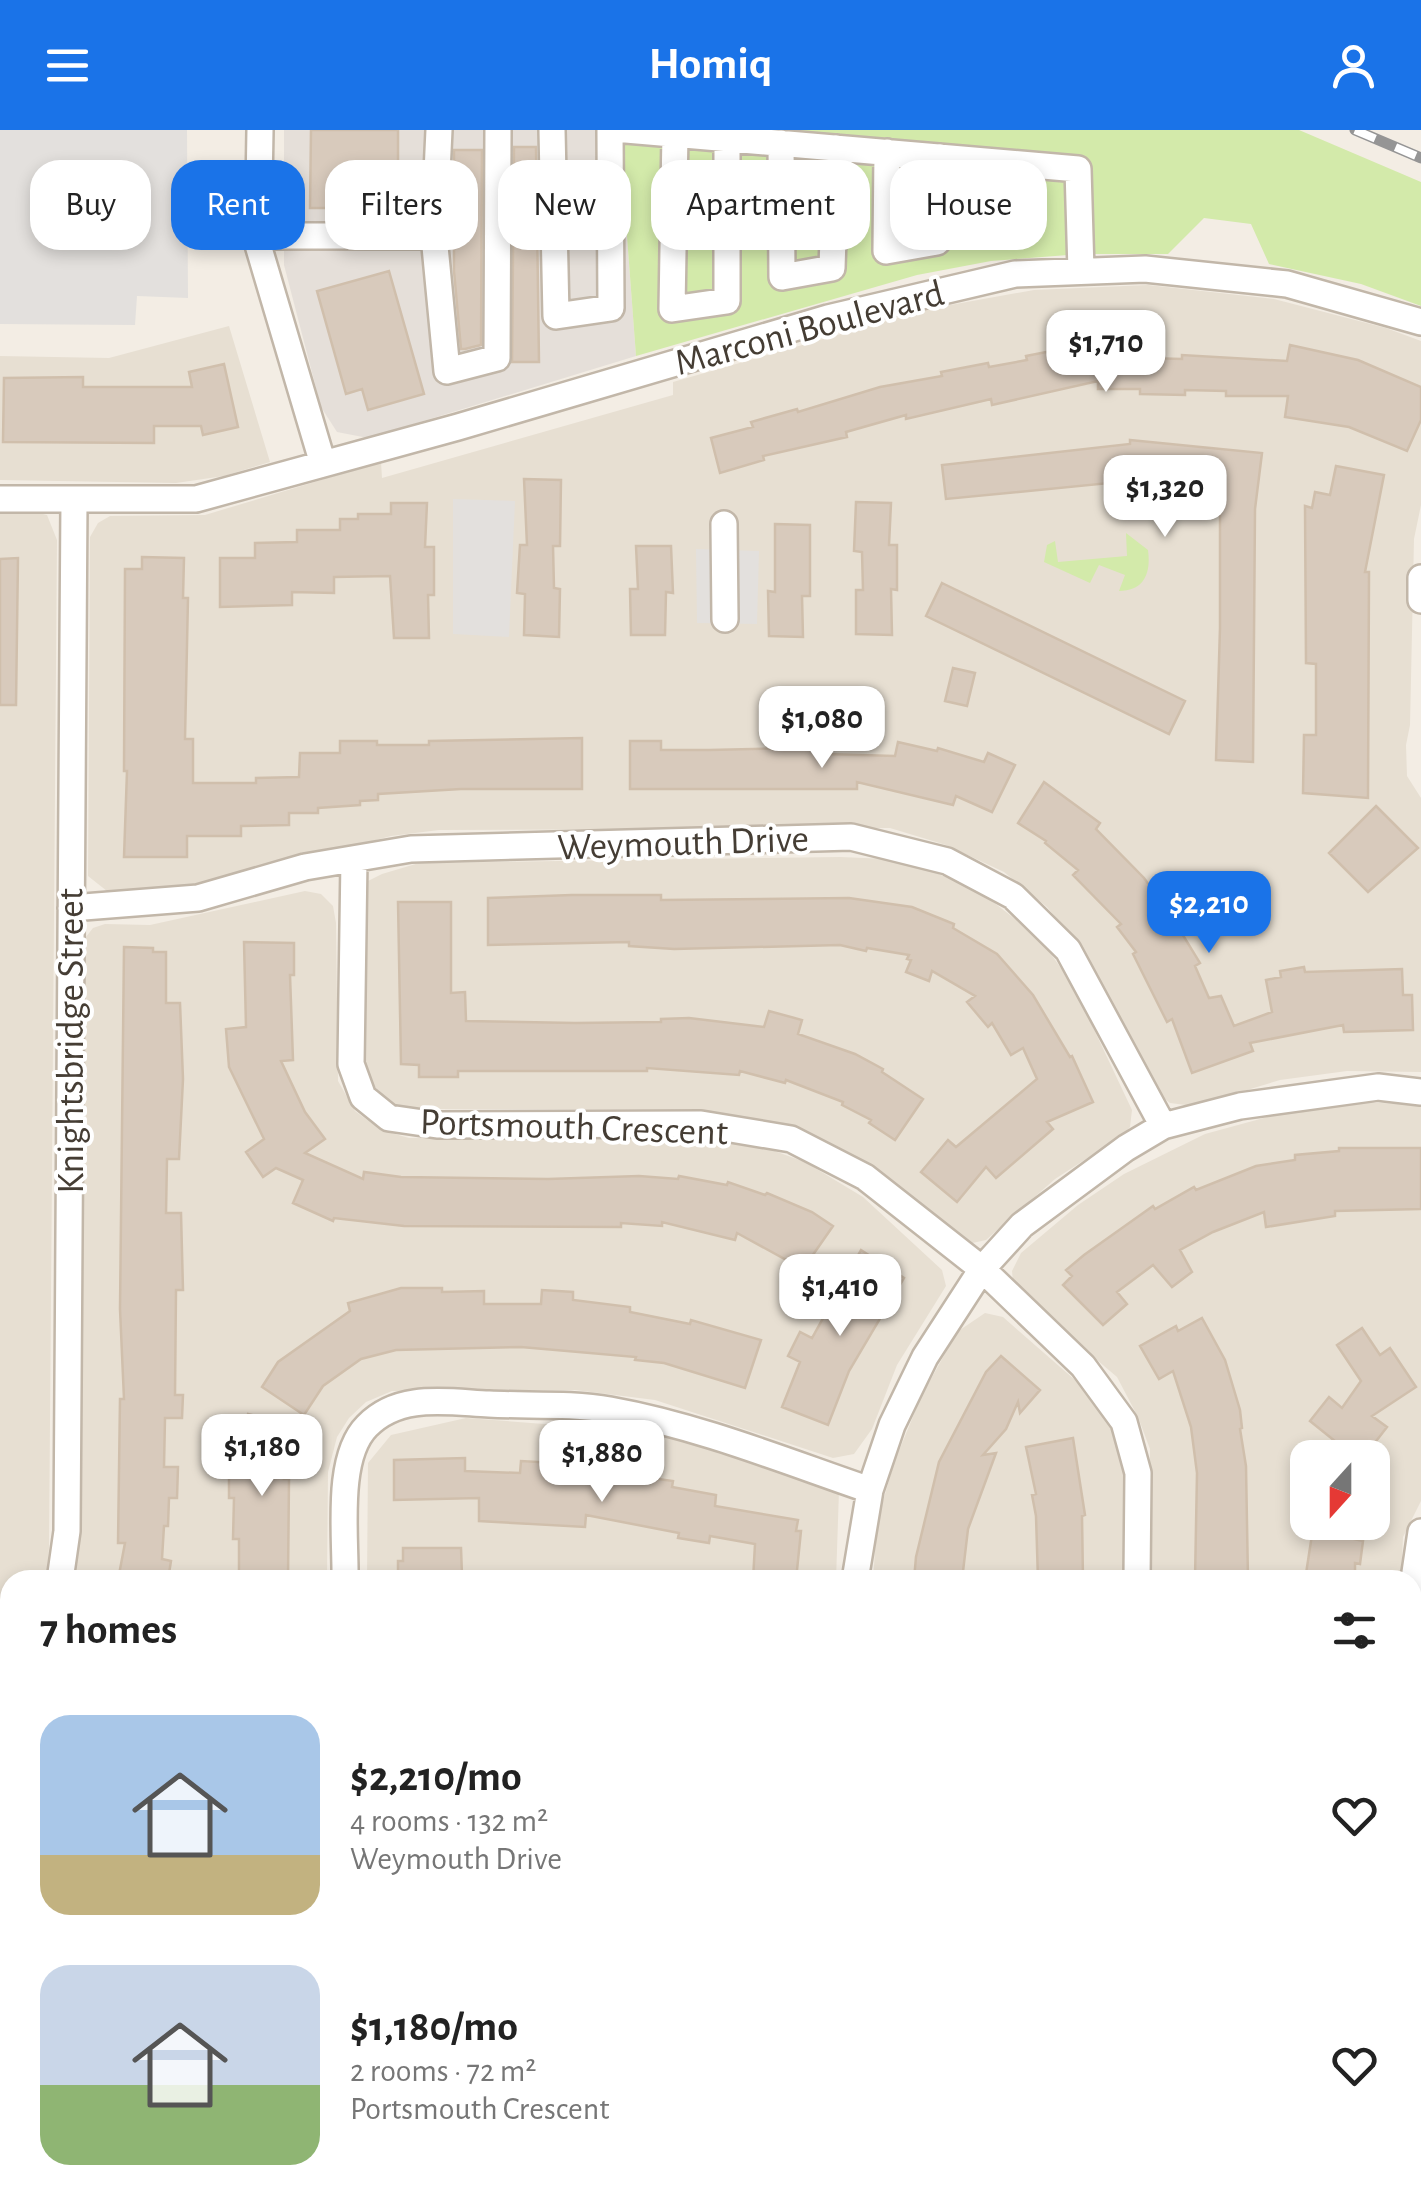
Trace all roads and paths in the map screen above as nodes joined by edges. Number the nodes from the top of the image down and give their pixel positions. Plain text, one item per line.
1 (260, 130) edge
2 (439, 130) edge
3 (498, 130) edge
4 (552, 130) edge
5 (610, 130) edge
6 (626, 130) edge
7 (674, 133) junction
8 (727, 138) junction
9 (781, 142) junction
10 (836, 148) junction
11 (887, 152) junction
12 (940, 156) junction
13 (259, 160) edge
14 (438, 160) edge
15 (977, 160) edge
16 (1047, 166) edge
17 (259, 250) edge
18 (435, 250) edge
19 (1081, 271) junction
20 (1421, 322) edge
21 (323, 464) junction
22 (0, 498) edge
23 (74, 501) junction
24 (724, 524) dead end
25 (1421, 578) edge
26 (1421, 600) edge
27 (725, 619) dead end
28 (354, 858) junction
29 (70, 908) junction
30 (1421, 1092) edge
31 (1163, 1126) junction
32 (982, 1270) junction
33 (870, 1490) junction
34 (1421, 1532) edge
35 (61, 1570) edge
36 (345, 1570) edge
37 (857, 1570) edge
38 (1137, 1570) edge
39 (1415, 1570) edge

1 - 13 street
2 - 14 street
3 - 18 street
4 - 5 street
6 - 7 street
7 - 8 street
7 - 8 street
8 - 9 street
9 - 10 street
9 - 10 street
10 - 11 street
11 - 12 street
11 - 12 street
12 - 15 street
16 - 19 street
17 - 21 street
19 - 20 street, Marconi Boulevard
19 - 21 street, Marconi Boulevard
21 - 23 street, Marconi Boulevard
22 - 23 street, Marconi Boulevard
23 - 29 street, Knightsbridge Street
24 - 27 street
25 - 26 street
28 - 29 street, Weymouth Drive
28 - 31 street, Weymouth Drive
28 - 32 street, Portsmouth Crescent
29 - 35 street, Knightsbridge Street
30 - 31 street
31 - 32 street
32 - 33 street
32 - 38 street, Portsmouth Crescent
33 - 36 street
33 - 37 street
34 - 39 street

